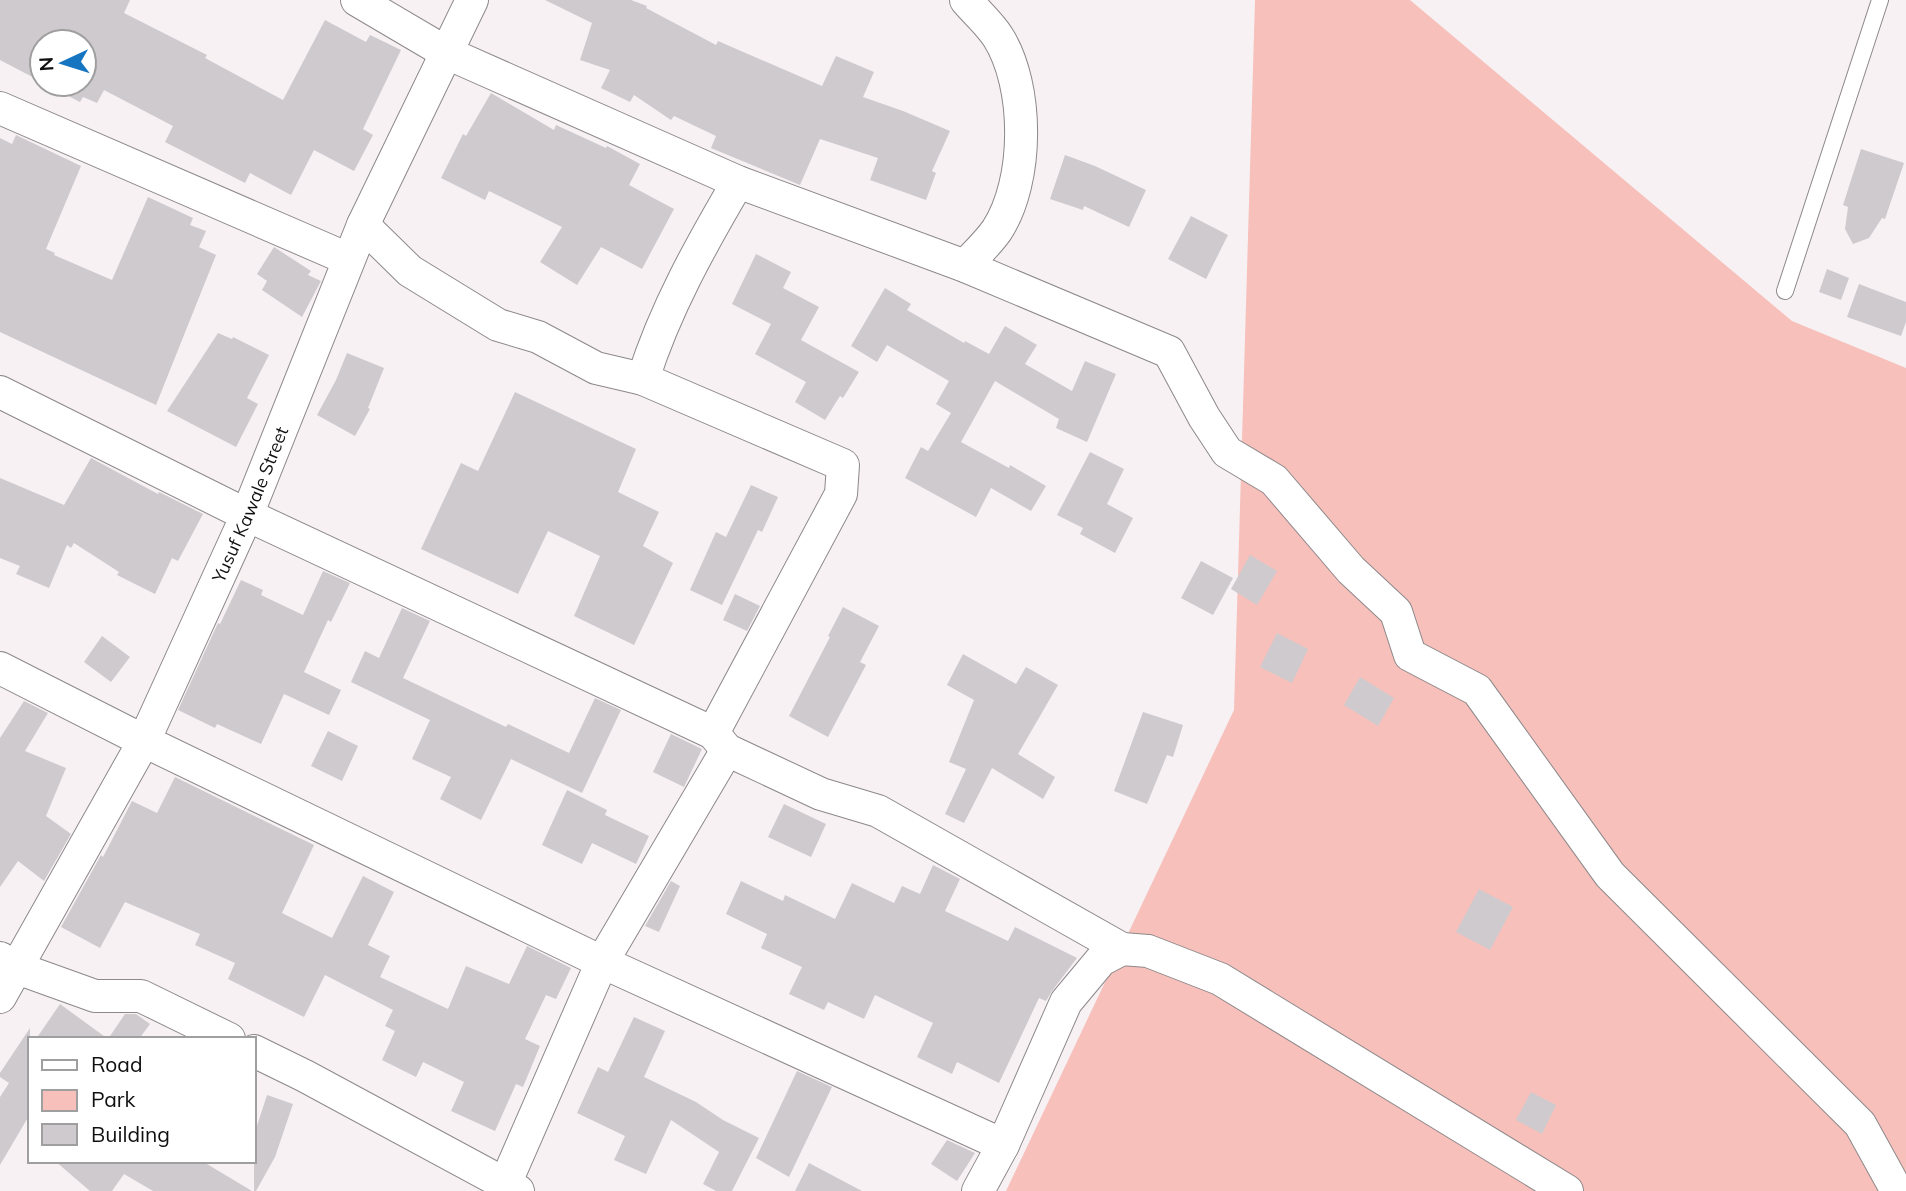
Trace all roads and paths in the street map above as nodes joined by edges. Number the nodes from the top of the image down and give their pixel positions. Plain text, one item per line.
1 (357, 0) edge
2 (472, 0) edge
3 (966, 0) edge
4 (1880, 0) edge
5 (447, 53) junction
6 (0, 107) edge
7 (738, 182) junction
8 (363, 225) junction
9 (348, 259) junction
10 (964, 267) junction
11 (1785, 291) dead end
12 (643, 379) junction
13 (0, 392) edge
14 (247, 515) junction
15 (0, 668) edge
16 (144, 741) junction
17 (720, 742) junction
18 (1122, 949) junction
19 (602, 962) junction
20 (8, 963) edge
21 (0, 997) edge
22 (225, 1037) edge
23 (256, 1052) edge
24 (1003, 1145) junction
25 (508, 1189) edge
26 (978, 1191) edge
27 (1567, 1191) edge
28 (1898, 1191) edge

1 - 5 street
2 - 5 street, Yusuf Kawale Street
3 - 10 street
4 - 11 lane
5 - 7 street
5 - 8 street, Yusuf Kawale Street
6 - 9 street
7 - 10 street
7 - 12 street
8 - 9 street, Yusuf Kawale Street
8 - 12 street
9 - 14 street, Yusuf Kawale Street
10 - 28 street
12 - 17 street
13 - 14 street
14 - 16 street, Yusuf Kawale Street
14 - 17 street
15 - 16 street
16 - 19 street
16 - 20 street, Yusuf Kawale Street
17 - 18 street
17 - 19 street
18 - 24 street
18 - 27 street
19 - 24 street
19 - 25 street
20 - 21 street, Yusuf Kawale Street
20 - 22 street
23 - 25 street
24 - 26 street

